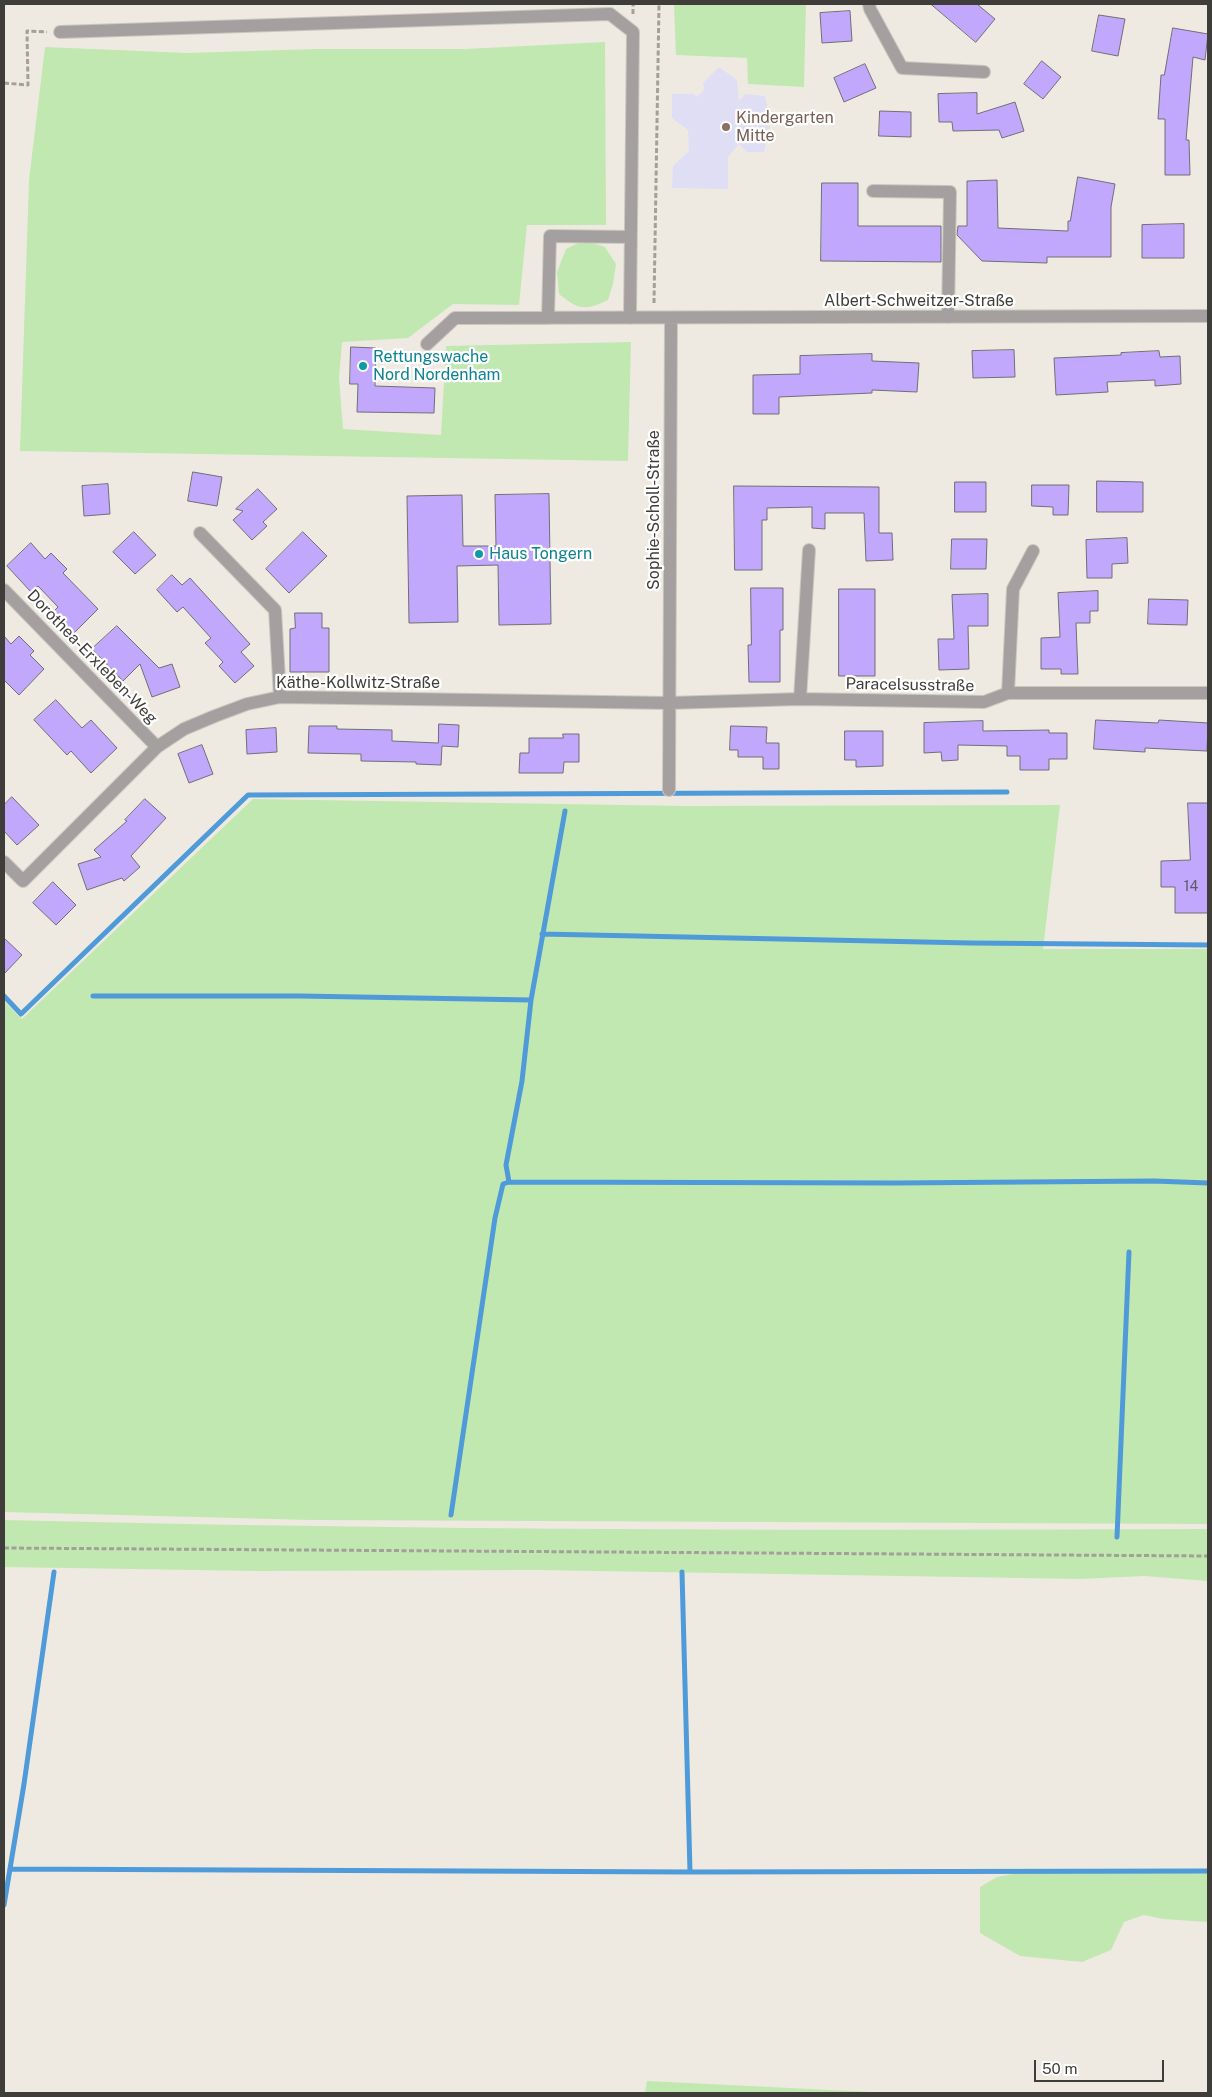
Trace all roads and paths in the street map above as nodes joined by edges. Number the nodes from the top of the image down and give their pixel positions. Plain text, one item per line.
1 (659, 4) edge
2 (869, 4) edge
3 (60, 32) joint
4 (984, 72) dead end
5 (4, 83) edge
6 (873, 191) dead end
7 (630, 236) junction
8 (1208, 316) edge
9 (948, 317) junction
10 (548, 318) junction
11 (630, 318) junction
12 (654, 318) junction
13 (671, 318) junction
14 (427, 344) dead end
15 (200, 533) dead end
16 (809, 550) dead end
17 (1033, 551) dead end
18 (4, 590) edge
19 (1008, 693) junction
20 (1208, 693) edge
21 (280, 697) junction
22 (800, 699) junction
23 (669, 703) junction
24 (157, 746) junction
25 (669, 790) dead end
26 (4, 862) edge
27 (4, 1548) edge
28 (1208, 1556) edge

1 - 12 path
2 - 4 street
3 - 5 path
3 - 7 street
6 - 9 street
7 - 10 street
7 - 11 street
8 - 9 street, Albert-Schweitzer-Straße
9 - 13 street, Albert-Schweitzer-Straße
10 - 11 street, Albert-Schweitzer-Straße
10 - 14 street, Albert-Schweitzer-Straße
11 - 12 street, Albert-Schweitzer-Straße
12 - 13 street, Albert-Schweitzer-Straße
13 - 23 street, Sophie-Scholl-Straße
15 - 21 street
16 - 22 street
17 - 19 street
18 - 24 street, Dorothea-Erxleben-Weg
19 - 20 street, Paracelsusstraße
19 - 22 street, Paracelsusstraße
21 - 23 street, Käthe-Kollwitz-Straße
21 - 24 street, Käthe-Kollwitz-Straße
22 - 23 street, Paracelsusstraße
23 - 25 street, Sophie-Scholl-Straße
24 - 26 street, Käthe-Kollwitz-Straße
27 - 28 path

